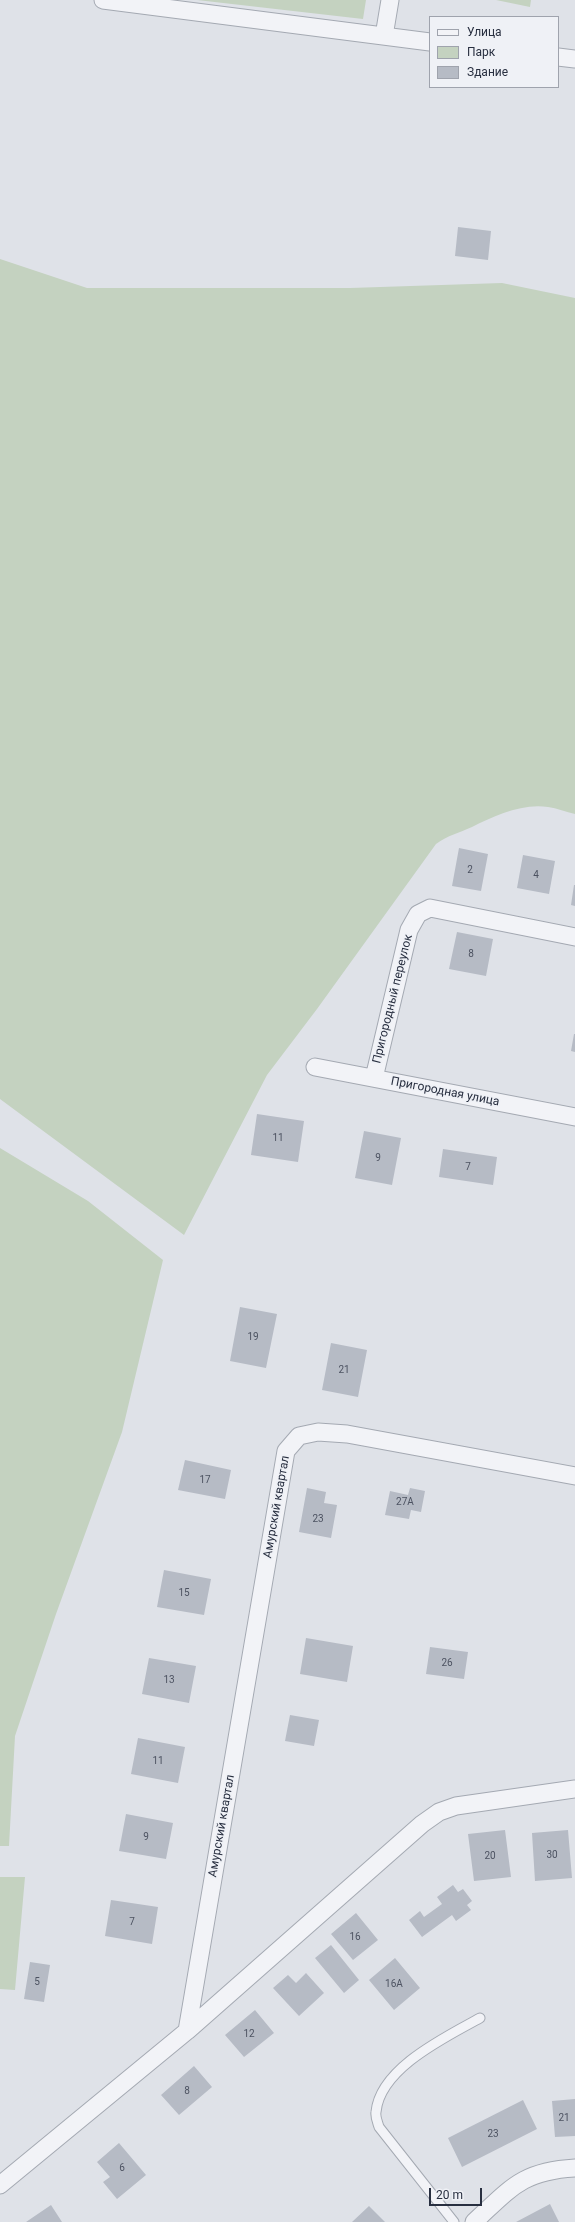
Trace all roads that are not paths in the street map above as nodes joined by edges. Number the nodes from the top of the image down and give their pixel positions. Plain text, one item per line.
1 (103, 0) edge
2 (390, 0) edge
3 (136, 2) edge
4 (384, 36) junction
5 (429, 42) edge
6 (559, 57) edge
7 (575, 59) edge
8 (575, 937) edge
9 (315, 1067) dead end
10 (374, 1078) junction
11 (575, 1117) edge
12 (575, 1476) edge
13 (575, 1789) edge
14 (480, 2018) dead end
15 (186, 2031) junction
16 (575, 2168) edge
17 (0, 2185) edge
18 (454, 2222) edge
19 (474, 2222) edge

1 - 3 street
2 - 4 street
3 - 4 street
4 - 5 street
6 - 7 street
8 - 10 street, Пригородный переулок
9 - 10 street, Пригородная улица
10 - 11 street, Пригородная улица
12 - 15 street, Амурский квартал
13 - 15 street
14 - 18 lane
15 - 17 street
16 - 19 street

